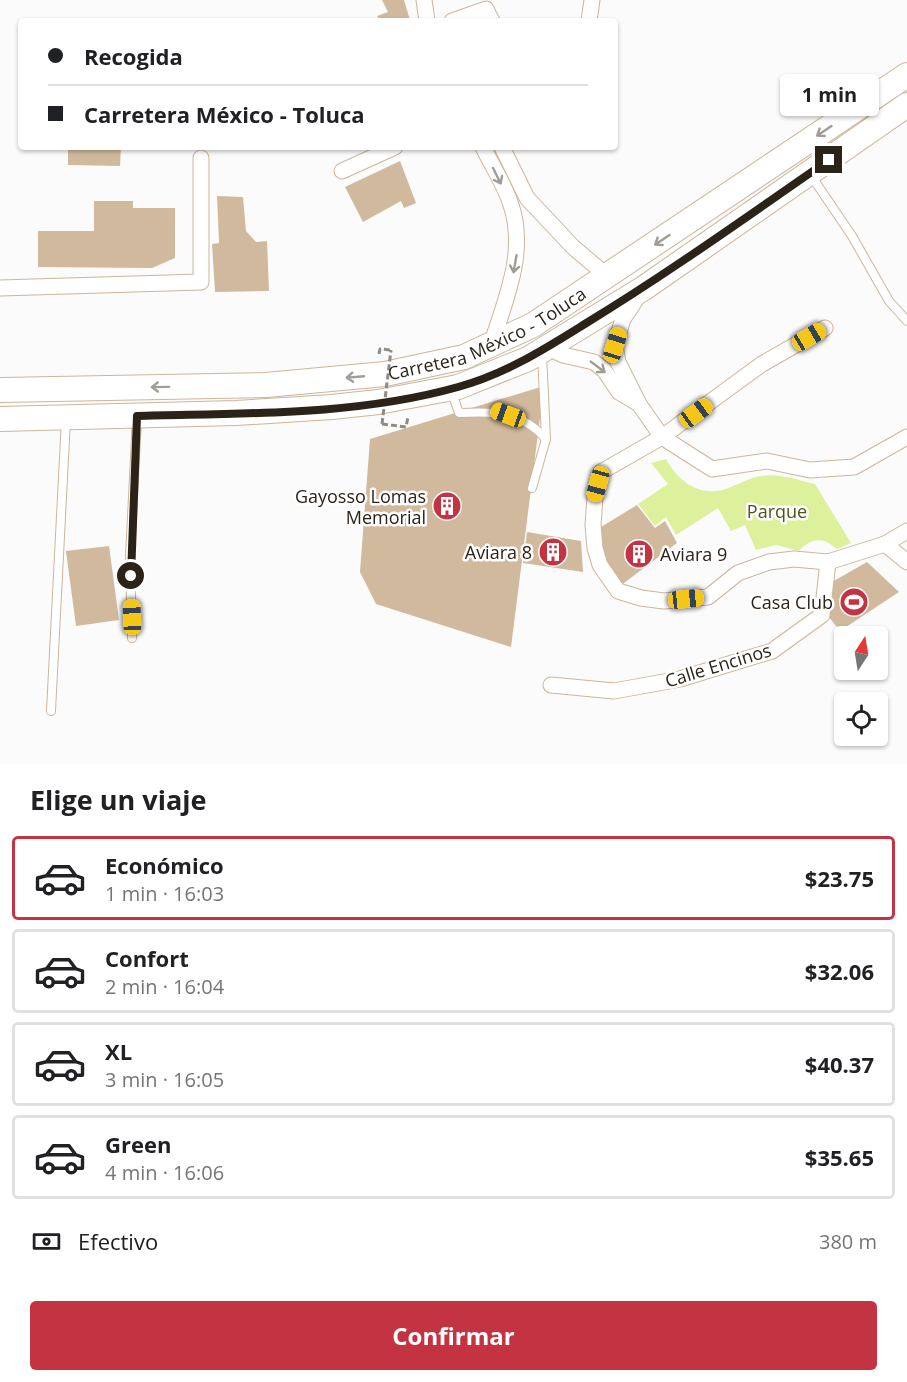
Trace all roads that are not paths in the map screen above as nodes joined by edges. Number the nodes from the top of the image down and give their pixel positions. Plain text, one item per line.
1 (424, 0) edge
2 (591, 0) edge
3 (427, 18) edge
4 (460, 18) edge
5 (490, 18) edge
6 (589, 18) edge
7 (907, 75) edge
8 (907, 105) edge
9 (388, 150) edge
10 (484, 150) edge
11 (503, 150) edge
12 (201, 158) dead end
13 (342, 171) dead end
14 (809, 173) junction
15 (607, 276) junction
16 (0, 288) edge
17 (644, 288) junction
18 (907, 321) edge
19 (825, 328) dead end
20 (491, 345) junction
21 (544, 349) junction
22 (450, 389) junction
23 (0, 390) edge
24 (639, 404) junction
25 (137, 416) junction
26 (66, 418) junction
27 (0, 419) edge
28 (663, 437) junction
29 (907, 437) edge
30 (546, 439) junction
31 (532, 488) dead end
32 (907, 531) edge
33 (885, 544) junction
34 (828, 562) junction
35 (907, 562) edge
36 (132, 638) dead end
37 (551, 685) dead end
38 (51, 711) dead end

1 - 3 street
2 - 6 street
4 - 5 street
7 -> 15 main road, Carretera México - Toluca
8 - 14 main road, Carretera México - Toluca
9 - 13 street
10 -> 20 street
11 - 15 street
12 - 16 street
14 - 17 main road, Carretera México - Toluca
14 - 18 lane
15 - 20 main road, Carretera México - Toluca
17 - 21 main road, Carretera México - Toluca
17 - 24 street
19 - 28 street
20 -> 23 main road, Carretera México - Toluca
21 - 22 main road, Carretera México - Toluca
21 -> 24 street
21 - 30 lane
22 - 25 main road, Carretera México - Toluca
22 - 30 lane
24 - 28 street
25 - 26 main road, Carretera México - Toluca
25 - 36 lane
26 - 27 main road, Carretera México - Toluca
26 - 38 lane
28 - 29 street
28 - 34 street
30 - 31 lane
32 - 33 street
33 - 34 street
33 - 35 street
34 - 37 street, Calle Encinos

